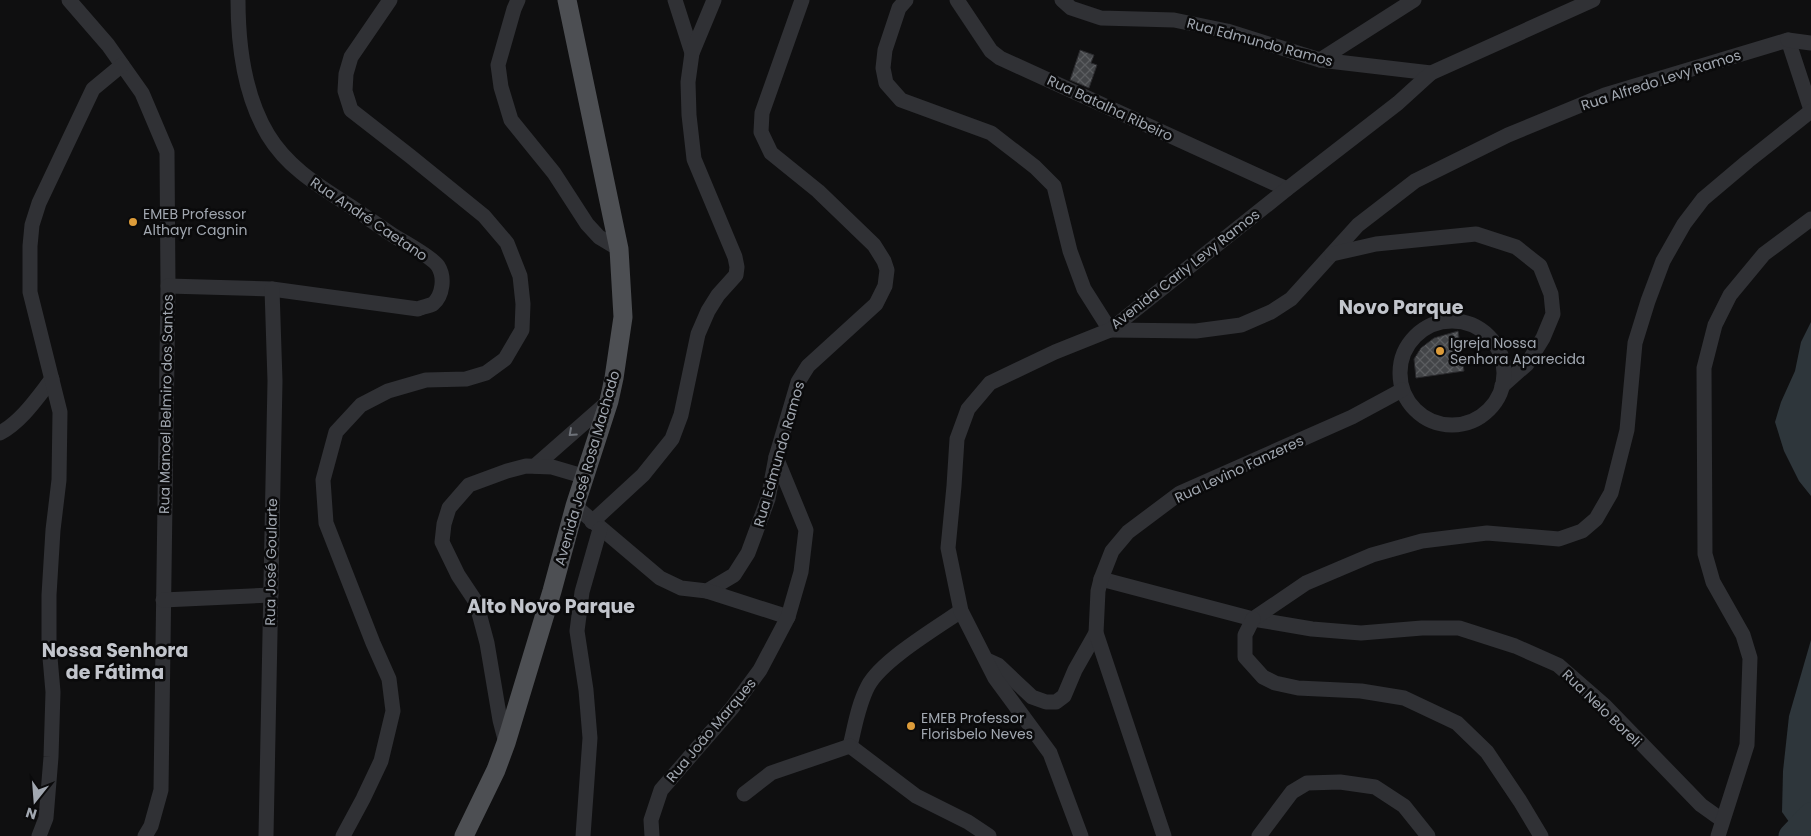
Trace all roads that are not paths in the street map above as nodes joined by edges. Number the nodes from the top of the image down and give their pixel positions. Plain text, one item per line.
1 (69, 0) edge
2 (238, 0) edge
3 (390, 0) edge
4 (518, 0) edge
5 (567, 0) edge
6 (675, 0) edge
7 (714, 0) edge
8 (802, 0) edge
9 (906, 0) edge
10 (957, 0) edge
11 (1062, 0) edge
12 (1414, 0) edge
13 (1593, 0) edge
14 (1788, 40) junction
15 (1811, 43) edge
16 (692, 53) junction
17 (1320, 60) junction
18 (122, 65) junction
19 (1431, 73) junction
20 (1811, 110) edge
21 (1287, 189) junction
22 (1811, 219) edge
23 (619, 250) junction
24 (1332, 254) junction
25 (168, 286) junction
26 (272, 288) junction
27 (1110, 330) junction
28 (52, 378) junction
29 (1502, 386) junction
30 (1402, 390) junction
31 (609, 401) junction
32 (0, 433) edge
33 (776, 457) junction
34 (534, 466) junction
35 (586, 477) junction
36 (575, 506) junction
37 (596, 525) junction
38 (1101, 578) junction
39 (707, 592) junction
40 (270, 595) junction
41 (163, 600) junction
42 (960, 610) junction
43 (788, 617) junction
44 (1252, 619) junction
45 (1096, 633) junction
46 (986, 659) junction
47 (506, 743) junction
48 (850, 746) junction
49 (744, 794) dead end
50 (1722, 820) junction
51 (39, 836) edge
52 (145, 836) edge
53 (266, 836) edge
54 (343, 836) edge
55 (464, 836) edge
56 (583, 836) edge
57 (652, 836) edge
58 (989, 836) edge
59 (1081, 836) edge
60 (1164, 836) edge
61 (1259, 836) edge
62 (1428, 836) edge
63 (1541, 836) edge
64 (1718, 836) edge

1 - 18 street, Rua Manoel Belmiro dos Santos
2 - 26 street, Rua André Caetano
3 - 54 street
4 - 23 street
5 - 23 main road, Avenida José Rosa Machado
6 - 16 street
7 - 16 street
8 - 33 street, Rua Edmundo Ramos
9 - 27 street
10 - 21 street, Rua Batalha Ribeiro
11 - 17 street, Rua Edmundo Ramos
12 - 17 street
13 - 19 street, Avenida Carly Levy Ramos
14 - 15 street
14 - 20 street
14 - 24 street, Rua Alfredo Levy Ramos
16 - 37 street
17 - 19 street, Rua Edmundo Ramos
18 - 25 street, Rua Manoel Belmiro dos Santos
18 - 28 street
19 - 21 street, Avenida Carly Levy Ramos
20 - 44 street
21 - 27 street, Avenida Carly Levy Ramos
22 - 50 street
23 - 31 main road, Avenida José Rosa Machado
24 - 27 street, Rua Alfredo Levy Ramos
24 - 29 street
25 - 26 street, Rua André Caetano
25 - 41 street, Rua Manoel Belmiro dos Santos
26 - 40 street, Rua José Goularte
27 - 42 street, Avenida Carly Levy Ramos
28 - 32 street
28 - 51 street
29 - 30 street
29 - 30 street
30 - 38 street, Rua Levino Fanzeres
31 -> 34 street
31 - 35 main road, Avenida José Rosa Machado
33 - 39 street, Rua Edmundo Ramos
33 - 43 street, Rua João Marques
34 - 35 street
34 - 47 street
35 - 36 main road, Avenida José Rosa Machado
36 - 37 street
36 - 47 main road, Avenida José Rosa Machado
37 - 39 street
37 - 56 street
38 - 44 street, Rua Nelo Boreli
38 - 45 street, Rua Levino Fanzeres
39 - 43 street
40 - 41 street
40 - 53 street, Rua José Goularte
41 - 52 street, Rua Manoel Belmiro dos Santos
42 - 46 street, Avenida Carly Levy Ramos
42 - 48 street
43 - 57 street, Rua João Marques
44 - 50 street, Rua Nelo Boreli
44 - 63 street
45 - 46 street
45 - 60 street, Rua Levino Fanzeres
46 - 59 street, Avenida Carly Levy Ramos
47 - 55 main road, Avenida José Rosa Machado
48 - 49 street
48 - 58 street
50 - 64 street
61 - 62 street

